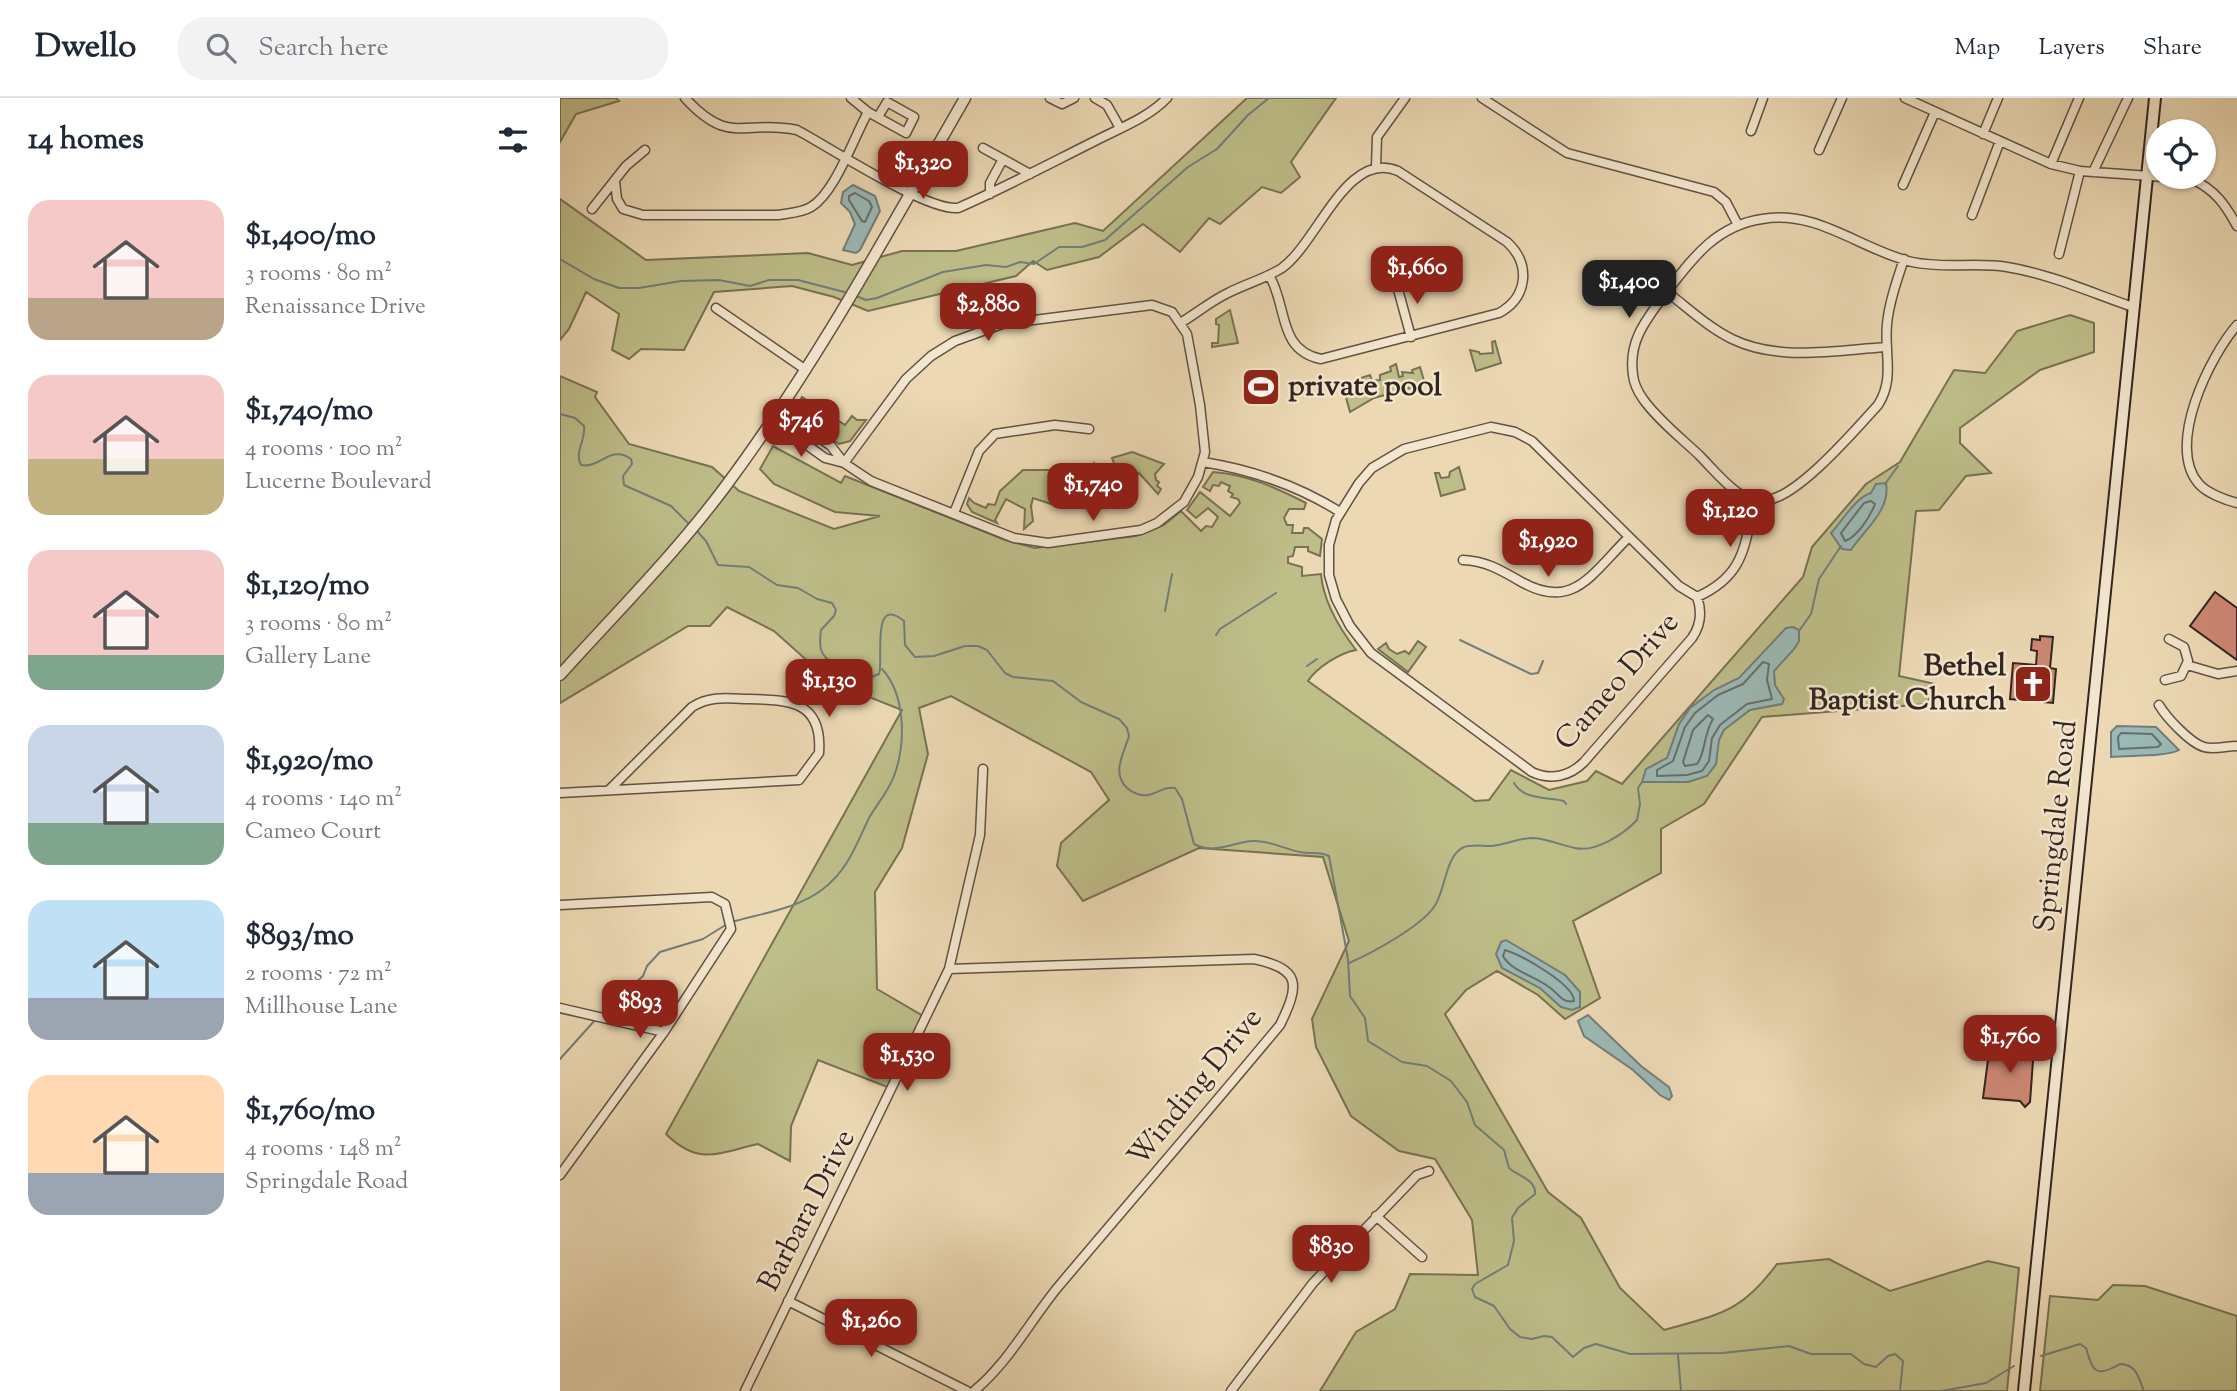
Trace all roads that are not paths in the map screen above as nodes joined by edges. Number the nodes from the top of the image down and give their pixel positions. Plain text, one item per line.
1 (685, 98) edge
2 (851, 98) edge
3 (965, 98) edge
4 (1050, 98) edge
5 (1074, 98) edge
6 (1096, 98) edge
7 (1167, 98) edge
8 (1405, 98) edge
9 (1763, 98) edge
10 (1842, 98) edge
11 (1905, 98) edge
12 (1998, 98) edge
13 (2079, 98) edge
14 (2129, 98) edge
15 (2155, 98) edge
16 (1486, 99) edge
17 (1924, 102) edge
18 (868, 112) junction
19 (1935, 112) junction
20 (878, 117) dead end
21 (2153, 119) edge
22 (1120, 128) junction
23 (1751, 131) dead end
24 (1983, 134) junction
25 (2000, 142) junction
26 (983, 148) dead end
27 (645, 150) dead end
28 (1819, 150) dead end
29 (847, 157) junction
30 (1003, 159) junction
31 (2051, 164) junction
32 (1376, 167) junction
33 (2080, 171) junction
34 (2093, 172) junction
35 (1030, 174) junction
36 (2146, 177) edge
37 (615, 181) junction
38 (1903, 185) dead end
39 (2146, 186) edge
40 (2210, 189) edge
41 (909, 193) junction
42 (990, 194) junction
43 (592, 209) dead end
44 (1972, 215) dead end
45 (1738, 225) junction
46 (2237, 226) edge
47 (2059, 254) dead end
48 (1904, 259) junction
49 (1269, 275) junction
50 (1396, 282) dead end
51 (1667, 292) junction
52 (2133, 307) junction
53 (716, 308) dead end
54 (1182, 323) junction
55 (2237, 325) edge
56 (1411, 337) junction
57 (1887, 347) junction
58 (806, 370) junction
59 (780, 410) junction
60 (772, 420) junction
61 (1089, 429) dead end
62 (1203, 462) junction
63 (844, 463) junction
64 (1755, 499) junction
65 (2237, 503) edge
66 (1340, 512) junction
67 (954, 513) junction
68 (1629, 537) junction
69 (1463, 560) dead end
70 (1697, 597) junction
71 (2169, 639) dead end
72 (2187, 665) junction
73 (2237, 671) edge
74 (560, 676) edge
75 (2165, 680) dead end
76 (2159, 705) dead end
77 (2237, 746) edge
78 (982, 769) dead end
79 (609, 790) junction
80 (560, 793) edge
81 (560, 905) edge
82 (949, 969) junction
83 (560, 1008) edge
84 (664, 1032) junction
85 (563, 1165) edge
86 (1429, 1171) dead end
87 (560, 1175) edge
88 (1376, 1216) junction
89 (1422, 1256) dead end
90 (788, 1301) junction
91 (745, 1391) edge
92 (967, 1391) edge
93 (974, 1391) edge
94 (1231, 1391) edge
95 (2024, 1391) edge

1 - 29 street
2 - 18 street
3 - 41 street
4 - 5 street
6 - 22 street
7 - 22 street
8 - 32 street
9 - 23 street
10 - 28 street
11 - 17 street
12 - 24 street
13 - 31 street
14 - 34 street
15 - 21 main road, Springdale Road
16 - 45 street
17 - 19 street
18 - 20 street
18 - 29 street
19 - 24 street
19 - 38 street
22 - 35 street
24 - 25 street
25 - 31 street
25 - 44 street
26 - 30 street
27 - 37 street
29 - 37 street
29 - 41 street
30 - 35 street
30 - 42 street
31 - 33 street
32 - 49 street
32 - 56 street
33 - 34 street
33 - 47 street
34 - 36 street
35 - 42 street
37 - 43 street
39 - 52 main road, Springdale Road
40 - 46 street
41 - 42 street
41 - 58 street
45 - 48 street
45 - 51 street
48 - 52 street
48 - 57 street
49 - 54 street
49 - 56 street
50 - 56 street
51 - 57 street
51 - 64 street
52 - 95 main road, Springdale Road
53 - 58 street
54 - 62 street
54 - 63 street
55 - 65 street
57 - 64 street
58 - 59 street
59 - 60 street
59 - 63 street
60 - 63 street
60 - 74 street
61 - 67 street
62 - 66 street
62 - 67 street
63 - 67 street
64 - 70 street
66 - 68 street, Cameo Drive
66 - 70 street, Cameo Drive
68 - 69 street
68 - 70 street, Cameo Drive
71 - 72 street
72 - 73 street
72 - 75 street
76 - 77 street
78 - 82 street, Barbara Drive
79 - 79 street
79 - 80 street
81 - 84 street
82 - 90 street, Barbara Drive
82 - 93 street, Winding Drive
83 - 84 street
84 - 85 street
85 - 87 street
86 - 88 street
88 - 89 street
88 - 94 street
90 - 91 street, Barbara Drive
90 - 92 street

